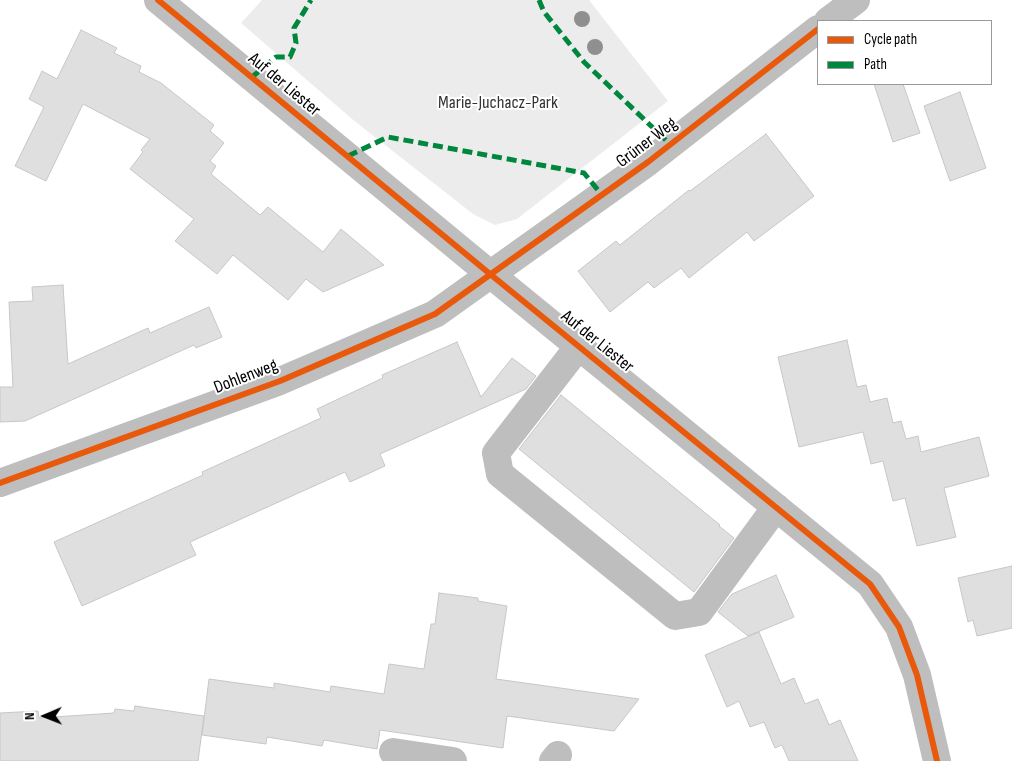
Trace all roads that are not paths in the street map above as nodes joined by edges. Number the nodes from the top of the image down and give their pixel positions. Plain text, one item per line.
1 (158, 0) edge
2 (856, 0) edge
3 (829, 20) edge
4 (817, 30) edge
5 (490, 274) junction
6 (579, 346) junction
7 (0, 483) edge
8 (776, 507) junction
9 (393, 751) edge
10 (453, 761) edge
11 (937, 761) edge

1 - 5 street, Auf der Liester
2 - 3 street
4 - 5 street, Grüner Weg
5 - 6 street, Auf der Liester
5 - 7 street, Dohlenweg
6 - 8 street, Auf der Liester
6 - 8 street
8 - 11 street, Auf der Liester
9 - 10 street

